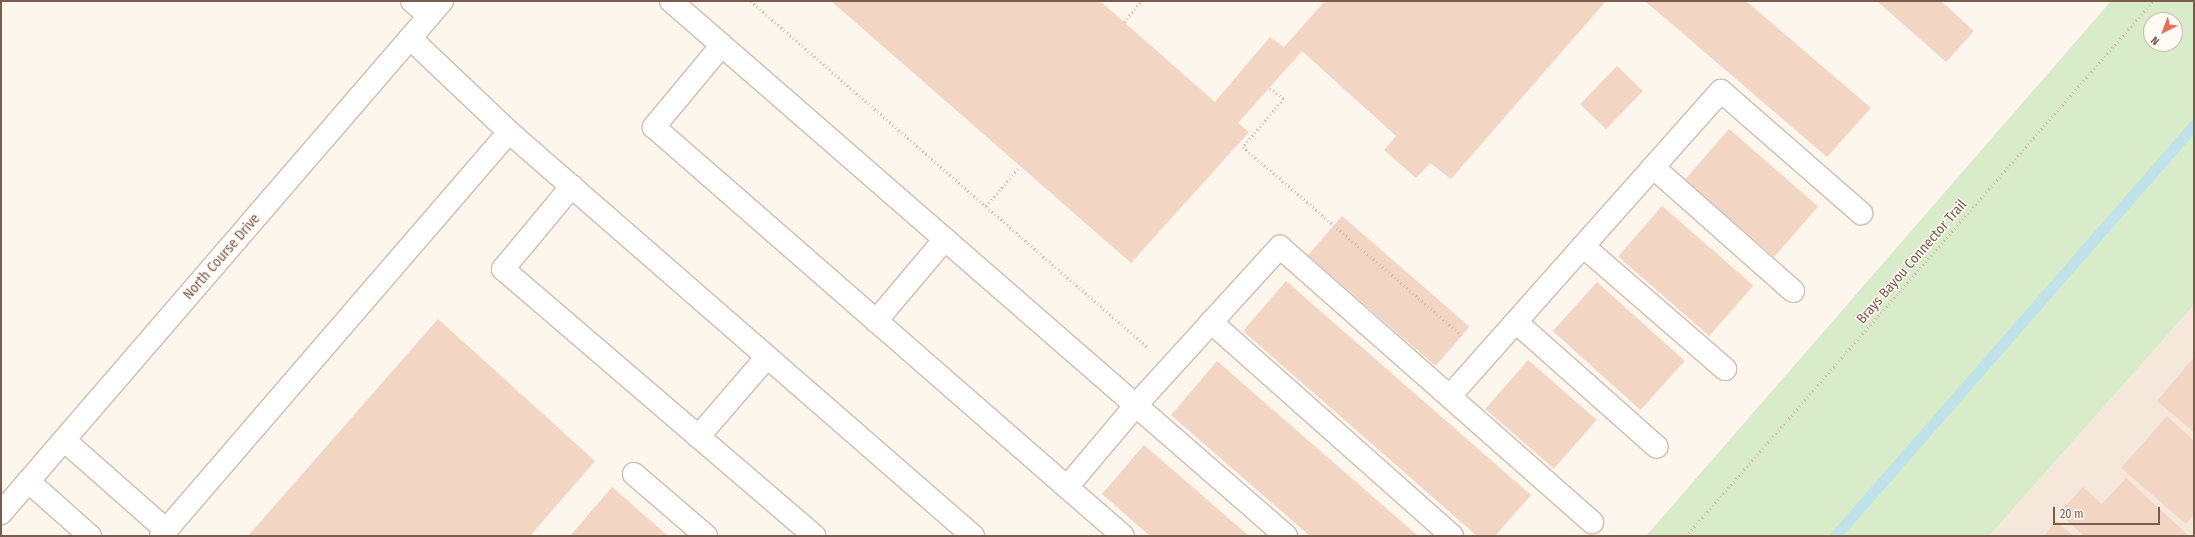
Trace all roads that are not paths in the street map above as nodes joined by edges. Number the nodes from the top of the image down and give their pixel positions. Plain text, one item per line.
1 (412, 1) edge
2 (671, 1) edge
3 (435, 9) edge
4 (410, 38) junction
5 (722, 45) junction
6 (509, 132) junction
7 (1653, 167) junction
8 (572, 186) junction
9 (1861, 213) dead end
10 (945, 239) junction
11 (1583, 246) junction
12 (1792, 291) dead end
13 (876, 321) junction
14 (1211, 322) junction
15 (1516, 322) junction
16 (767, 357) junction
17 (1725, 369) dead end
18 (1450, 396) junction
19 (1136, 405) junction
20 (698, 437) junction
21 (64, 440) junction
22 (1657, 447) dead end
23 (634, 474) dead end
24 (28, 481) junction
25 (1067, 487) junction
26 (1, 513) edge
27 (1592, 522) dead end
28 (164, 533) edge
29 (90, 536) edge
30 (706, 536) edge
31 (814, 536) edge
32 (973, 536) edge
33 (1122, 536) edge
34 (1286, 536) edge
35 (1452, 536) edge

1 - 3 street
2 - 5 street
3 - 4 street, North Course Drive
4 - 6 street
4 - 21 street, North Course Drive
5 - 10 street
5 - 13 street
6 - 8 street
6 - 28 street
7 - 9 street
7 - 11 street
7 - 12 street
8 - 16 street
8 - 20 street
10 - 13 street
10 - 19 street
11 - 15 street
11 - 17 street
13 - 25 street
14 - 18 street
14 - 19 street
14 - 35 street
15 - 18 street
15 - 22 street
16 - 20 street
16 - 32 street
18 - 27 street
19 - 25 street
19 - 34 street
20 - 31 street
21 - 24 street, North Course Drive
21 - 28 street
23 - 30 street
24 - 26 street, North Course Drive
24 - 29 street
25 - 33 street

